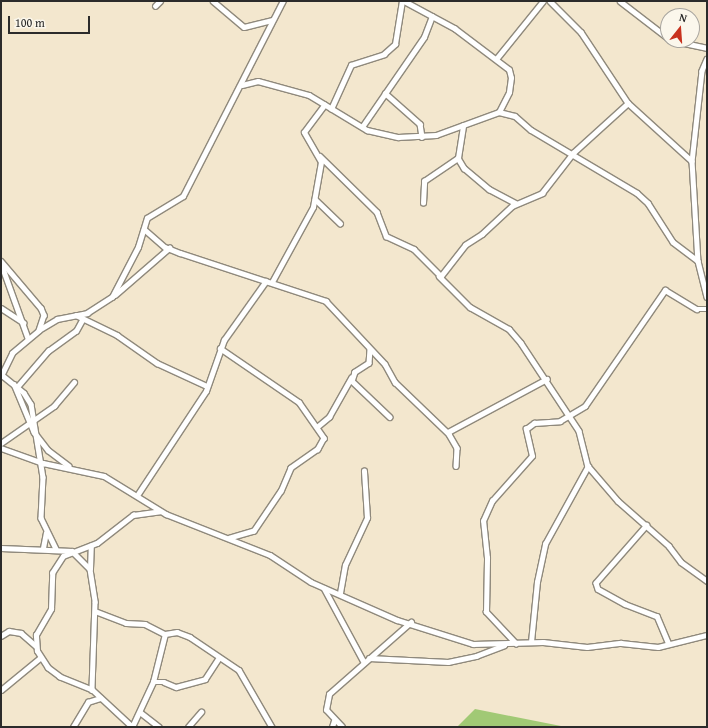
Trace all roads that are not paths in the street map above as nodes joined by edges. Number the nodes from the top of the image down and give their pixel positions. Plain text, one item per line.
1 (160, 1) edge
2 (213, 1) edge
3 (403, 1) edge
4 (543, 1) edge
5 (550, 1) edge
6 (620, 1) edge
7 (281, 2) edge
8 (154, 6) dead end
9 (432, 16) junction
10 (272, 20) junction
11 (660, 32) edge
12 (496, 58) junction
13 (707, 59) edge
14 (242, 85) junction
15 (385, 93) junction
16 (628, 103) junction
17 (324, 105) junction
18 (503, 106) junction
19 (330, 109) junction
20 (499, 112) junction
21 (506, 113) junction
22 (463, 125) junction
23 (362, 127) junction
24 (422, 137) junction
25 (573, 153) junction
26 (320, 156) junction
27 (458, 158) junction
28 (692, 161) junction
29 (315, 199) junction
30 (424, 203) dead end
31 (515, 203) junction
32 (340, 223) dead end
33 (144, 229) junction
34 (169, 248) junction
35 (698, 261) junction
36 (1, 262) edge
37 (439, 276) junction
38 (266, 281) junction
39 (272, 282) junction
40 (112, 297) junction
41 (707, 297) edge
42 (1, 308) edge
43 (707, 309) edge
44 (44, 315) junction
45 (76, 315) junction
46 (57, 319) junction
47 (82, 320) junction
48 (24, 323) junction
49 (38, 330) junction
50 (28, 338) junction
51 (220, 348) junction
52 (370, 349) junction
53 (1, 375) edge
54 (351, 378) junction
55 (547, 379) junction
56 (74, 382) dead end
57 (15, 385) junction
58 (207, 386) junction
59 (390, 417) dead end
60 (570, 417) junction
61 (31, 423) junction
62 (317, 427) junction
63 (34, 432) junction
64 (448, 432) junction
65 (1, 444) edge
66 (3, 449) edge
67 (41, 462) junction
68 (70, 466) junction
69 (456, 466) dead end
70 (588, 466) junction
71 (364, 471) dead end
72 (138, 494) junction
73 (162, 510) junction
74 (647, 525) junction
75 (46, 533) junction
76 (228, 539) junction
77 (91, 546) junction
78 (1, 548) edge
79 (43, 548) junction
80 (56, 549) junction
81 (72, 551) junction
82 (90, 569) junction
83 (707, 581) edge
84 (324, 587) junction
85 (340, 593) junction
86 (95, 611) junction
87 (411, 622) junction
88 (165, 634) junction
89 (707, 635) edge
90 (1, 636) edge
91 (530, 642) junction
92 (506, 644) junction
93 (516, 644) junction
94 (670, 644) junction
95 (36, 646) junction
96 (40, 658) junction
97 (218, 659) junction
98 (366, 660) junction
99 (153, 682) junction
100 (1, 690) edge
101 (92, 690) junction
102 (101, 698) junction
103 (140, 712) junction
104 (200, 712) dead end
105 (334, 721) junction
106 (73, 727) edge
107 (132, 727) edge
108 (159, 727) edge
109 (188, 727) edge
110 (272, 727) edge
111 (332, 727) edge
112 (342, 727) edge

1 - 8 street
2 - 10 street
3 - 9 street
3 - 19 street
4 - 12 street
5 - 16 street
6 - 11 street
7 - 10 street
9 - 12 street
9 - 15 street
10 - 14 street
12 - 18 street
13 - 28 street
14 - 17 street
14 - 33 street
15 - 23 street
15 - 24 street
16 - 25 street
16 - 28 street
17 - 19 street
17 - 26 street
18 - 20 street
18 - 21 street
19 - 23 street
20 - 21 street
20 - 22 street
21 - 25 street
22 - 24 street
22 - 27 street
23 - 24 street
25 - 31 street
25 - 35 street
26 - 29 street
26 - 37 street
27 - 30 street
27 - 31 street
28 - 35 street
29 - 32 street
29 - 39 street
31 - 37 street
33 - 34 street
33 - 40 street
34 - 38 street
34 - 40 street
35 - 41 street
36 - 44 street
36 - 48 street
37 - 55 street
38 - 39 street
38 - 51 street
39 - 52 street
40 - 45 street
42 - 48 street
43 - 60 street
44 - 46 street
44 - 49 street
45 - 46 street
45 - 47 street
46 - 49 street
47 - 57 street
47 - 58 street
48 - 50 street
49 - 50 street
50 - 53 street
51 - 58 street
51 - 62 street
52 - 54 street
52 - 64 street
53 - 57 street
54 - 59 street
54 - 62 street
55 - 60 street
55 - 64 street
56 - 61 street
57 - 61 street
57 - 61 street
58 - 72 street
60 - 70 street
60 - 93 street
61 - 63 street
61 - 65 street
62 - 76 street
63 - 67 street
63 - 68 street
64 - 69 street
65 - 66 street
66 - 67 street
67 - 68 street
67 - 75 street
68 - 72 street
70 - 74 street
70 - 91 street
71 - 85 street
72 - 73 street
73 - 76 street
73 - 77 street
74 - 83 street
74 - 94 street
75 - 79 street
75 - 80 street
76 - 84 street
77 - 81 street
77 - 82 street
78 - 79 street
79 - 80 street
80 - 81 street
81 - 82 street
81 - 95 street
82 - 86 street
84 - 85 street
84 - 98 street
85 - 87 street
86 - 88 street
86 - 101 street
87 - 92 street
87 - 98 street
88 - 97 street
88 - 99 street
89 - 94 street
90 - 95 street
91 - 93 street
91 - 94 street
92 - 93 street
92 - 98 street
95 - 96 street
96 - 100 street
96 - 101 street
97 - 99 street
97 - 110 street
98 - 105 street
99 - 103 street
101 - 102 street
102 - 106 street
102 - 107 street
103 - 107 street
103 - 108 street
104 - 109 street
105 - 111 street
105 - 112 street

